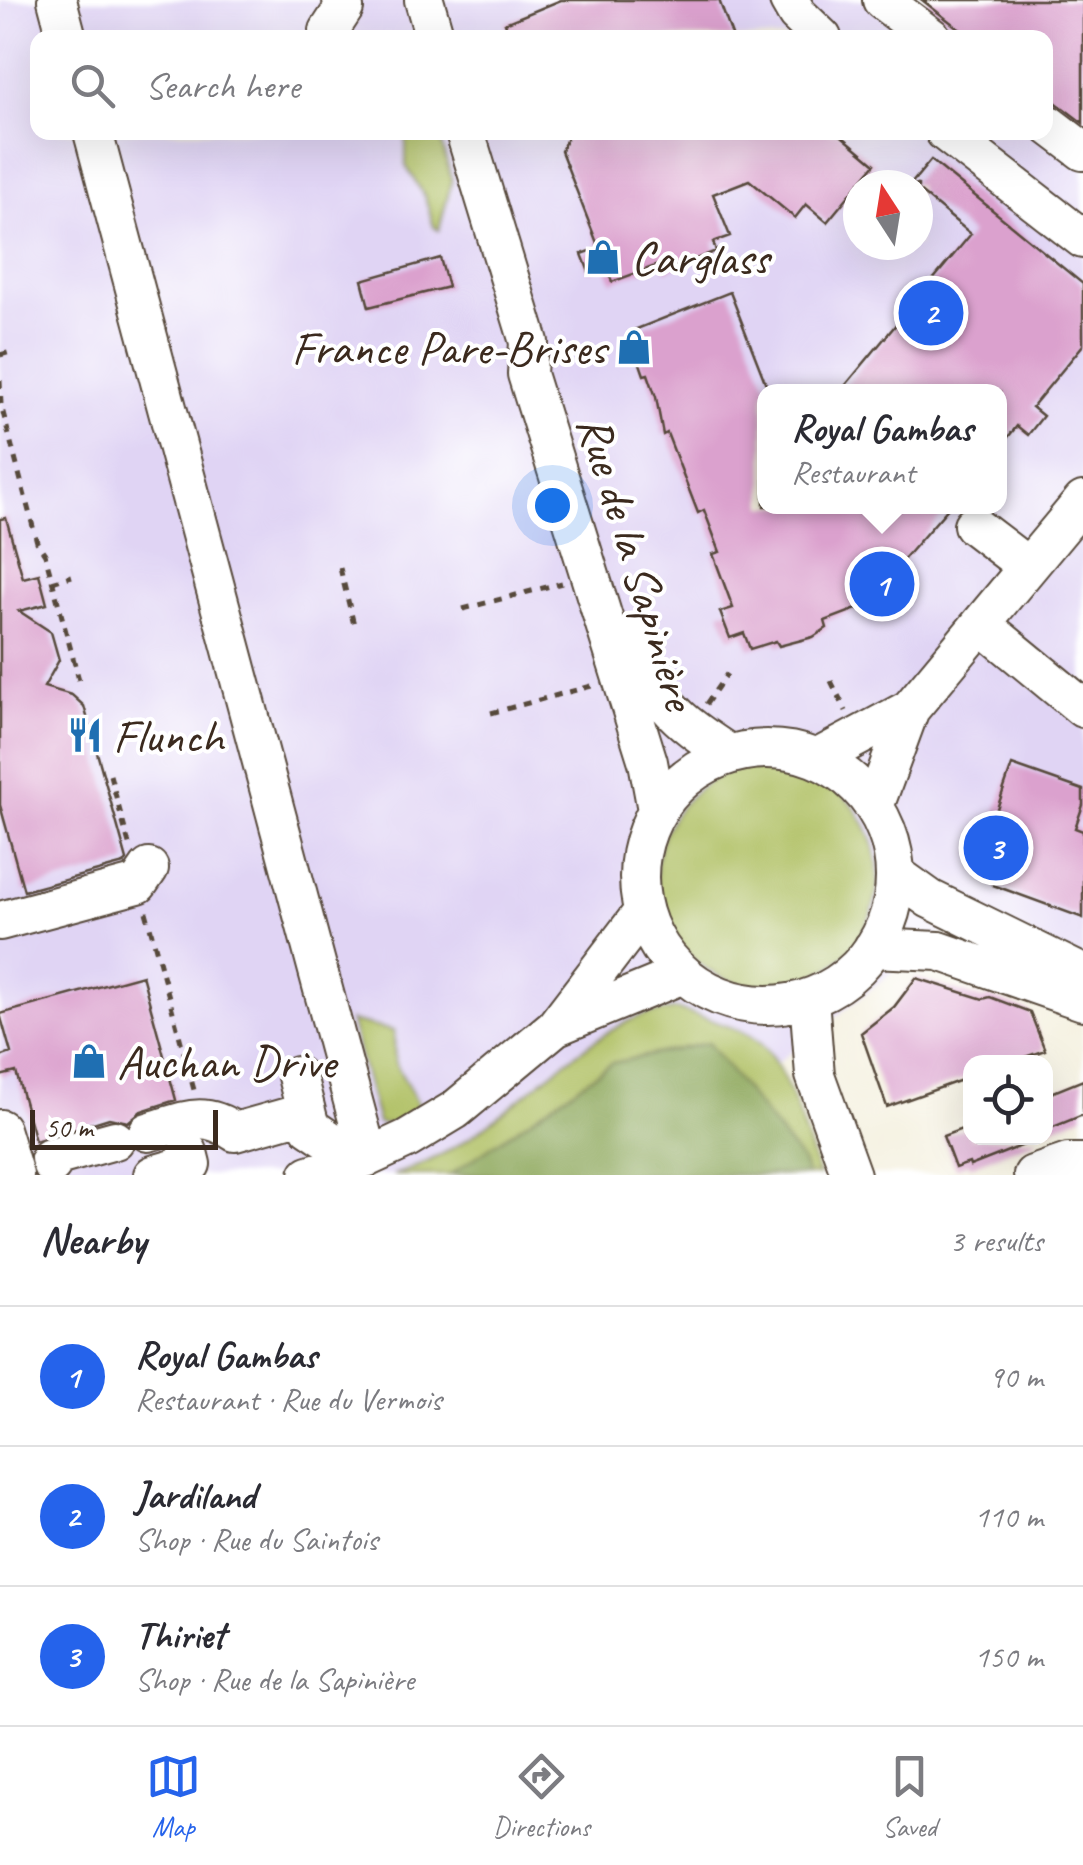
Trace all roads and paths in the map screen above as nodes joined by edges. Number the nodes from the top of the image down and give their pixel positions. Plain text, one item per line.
1 (58, 0) edge
2 (789, 0) edge
3 (882, 0) edge
4 (66, 30) edge
5 (813, 30) edge
6 (921, 30) edge
7 (1053, 128) edge
8 (95, 140) edge
9 (466, 140) edge
10 (955, 140) edge
11 (1083, 151) edge
12 (1083, 239) edge
13 (529, 342) junction
14 (11, 352) dead end
15 (0, 355) edge
16 (0, 380) edge
17 (1082, 502) edge
18 (973, 525) dead end
19 (1028, 567) junction
20 (340, 568) dead end
21 (72, 576) dead end
22 (52, 582) junction
23 (574, 584) dead end
24 (463, 609) dead end
25 (981, 624) junction
26 (354, 626) dead end
27 (727, 674) dead end
28 (80, 680) dead end
29 (603, 683) dead end
30 (717, 689) dead end
31 (1074, 700) edge
32 (910, 709) junction
33 (491, 713) dead end
34 (729, 754) junction
35 (818, 758) junction
36 (110, 775) dead end
37 (874, 807) junction
38 (657, 810) junction
39 (895, 874) junction
40 (144, 876) junction
41 (644, 912) junction
42 (0, 921) edge
43 (873, 948) junction
44 (683, 974) junction
45 (1083, 974) edge
46 (808, 998) junction
47 (1083, 1001) edge
48 (756, 1005) junction
49 (555, 1027) junction
50 (815, 1075) junction
51 (0, 1129) edge
52 (169, 1132) junction
53 (1083, 1163) edge
54 (52, 1165) dead end
55 (339, 1166) edge
56 (14, 1175) edge
57 (152, 1175) edge
58 (850, 1175) edge
59 (1033, 1175) edge

1 - 4 street
2 - 5 street
3 - 6 street
7 - 11 street
8 - 55 street
9 - 13 street, Rue de la Sapinière
10 - 12 street
13 - 34 street, Rue de la Sapinière
13 - 38 street, Rue de la Sapinière
14 - 15 path
16 - 22 path
17 - 19 street
18 - 19 street
19 - 25 street
20 - 26 path
21 - 22 path
22 - 28 path
23 - 24 path
25 - 31 street
25 - 32 street
27 - 30 path
29 - 33 path
32 - 35 street
32 - 37 street
34 - 35 street
34 - 38 street
35 - 37 street
36 - 40 path
37 - 39 street
38 - 41 street
39 - 43 street
39 - 45 street
40 - 42 street
40 - 52 path
41 - 44 street
41 - 49 street
43 - 46 street
43 - 47 street
44 - 48 street
44 - 49 street
46 - 48 street
46 - 50 street
48 - 50 street
49 - 55 street
50 - 58 street
51 - 56 street
52 - 54 street
52 - 55 street
52 - 57 street
53 - 59 street

